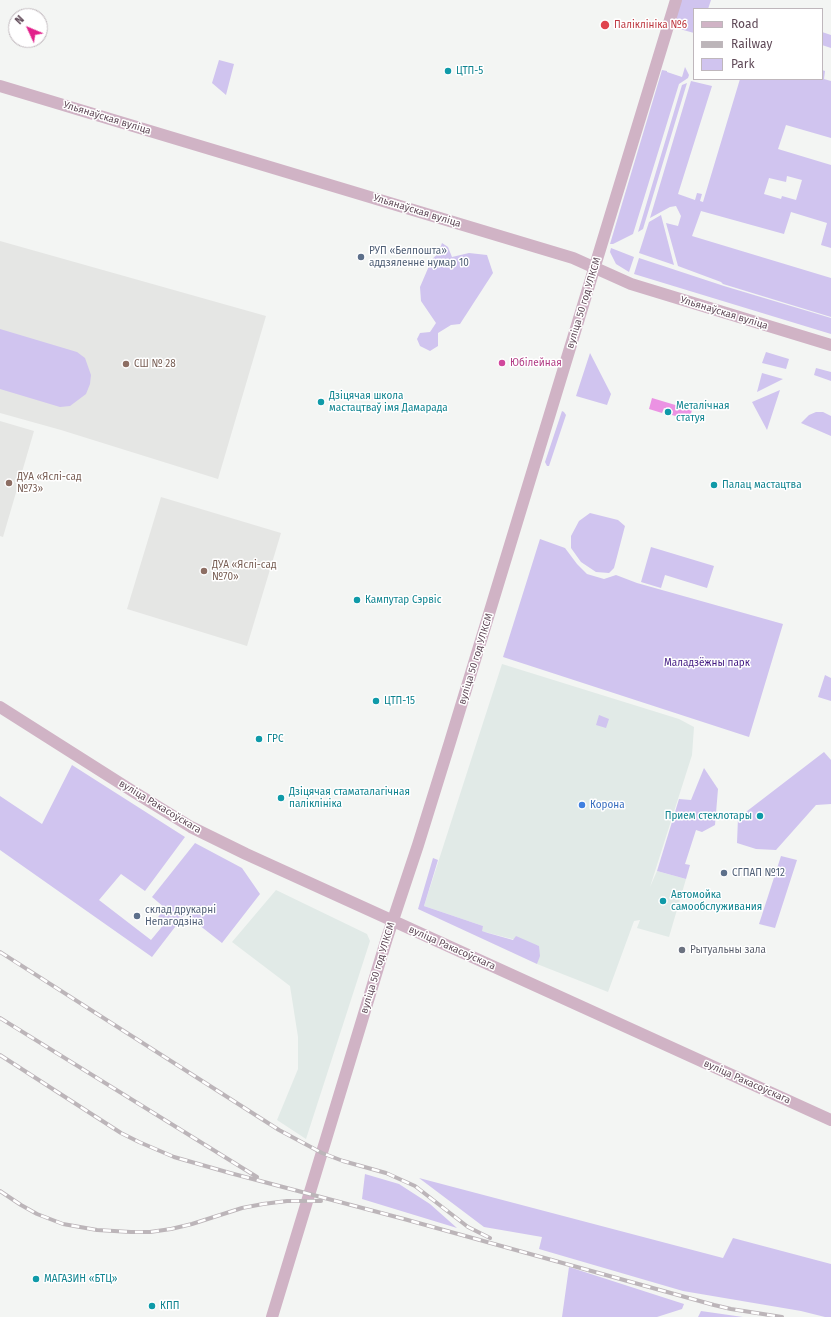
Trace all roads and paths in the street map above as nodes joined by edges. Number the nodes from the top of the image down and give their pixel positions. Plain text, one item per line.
1 (676, 0) edge
2 (0, 86) edge
3 (595, 268) junction
4 (831, 345) edge
5 (0, 707) edge
6 (393, 921) junction
7 (831, 1120) edge
8 (272, 1317) edge

1 - 3 main road, вуліца 50 год УЛКСМ
2 - 3 main road, Ульянаўская вуліца
3 - 4 main road, Ульянаўская вуліца
3 - 6 main road, вуліца 50 год УЛКСМ
5 - 6 main road, вуліца Ракасоўскага
6 - 7 main road, вуліца Ракасоўскага
6 - 8 main road, вуліца 50 год УЛКСМ

